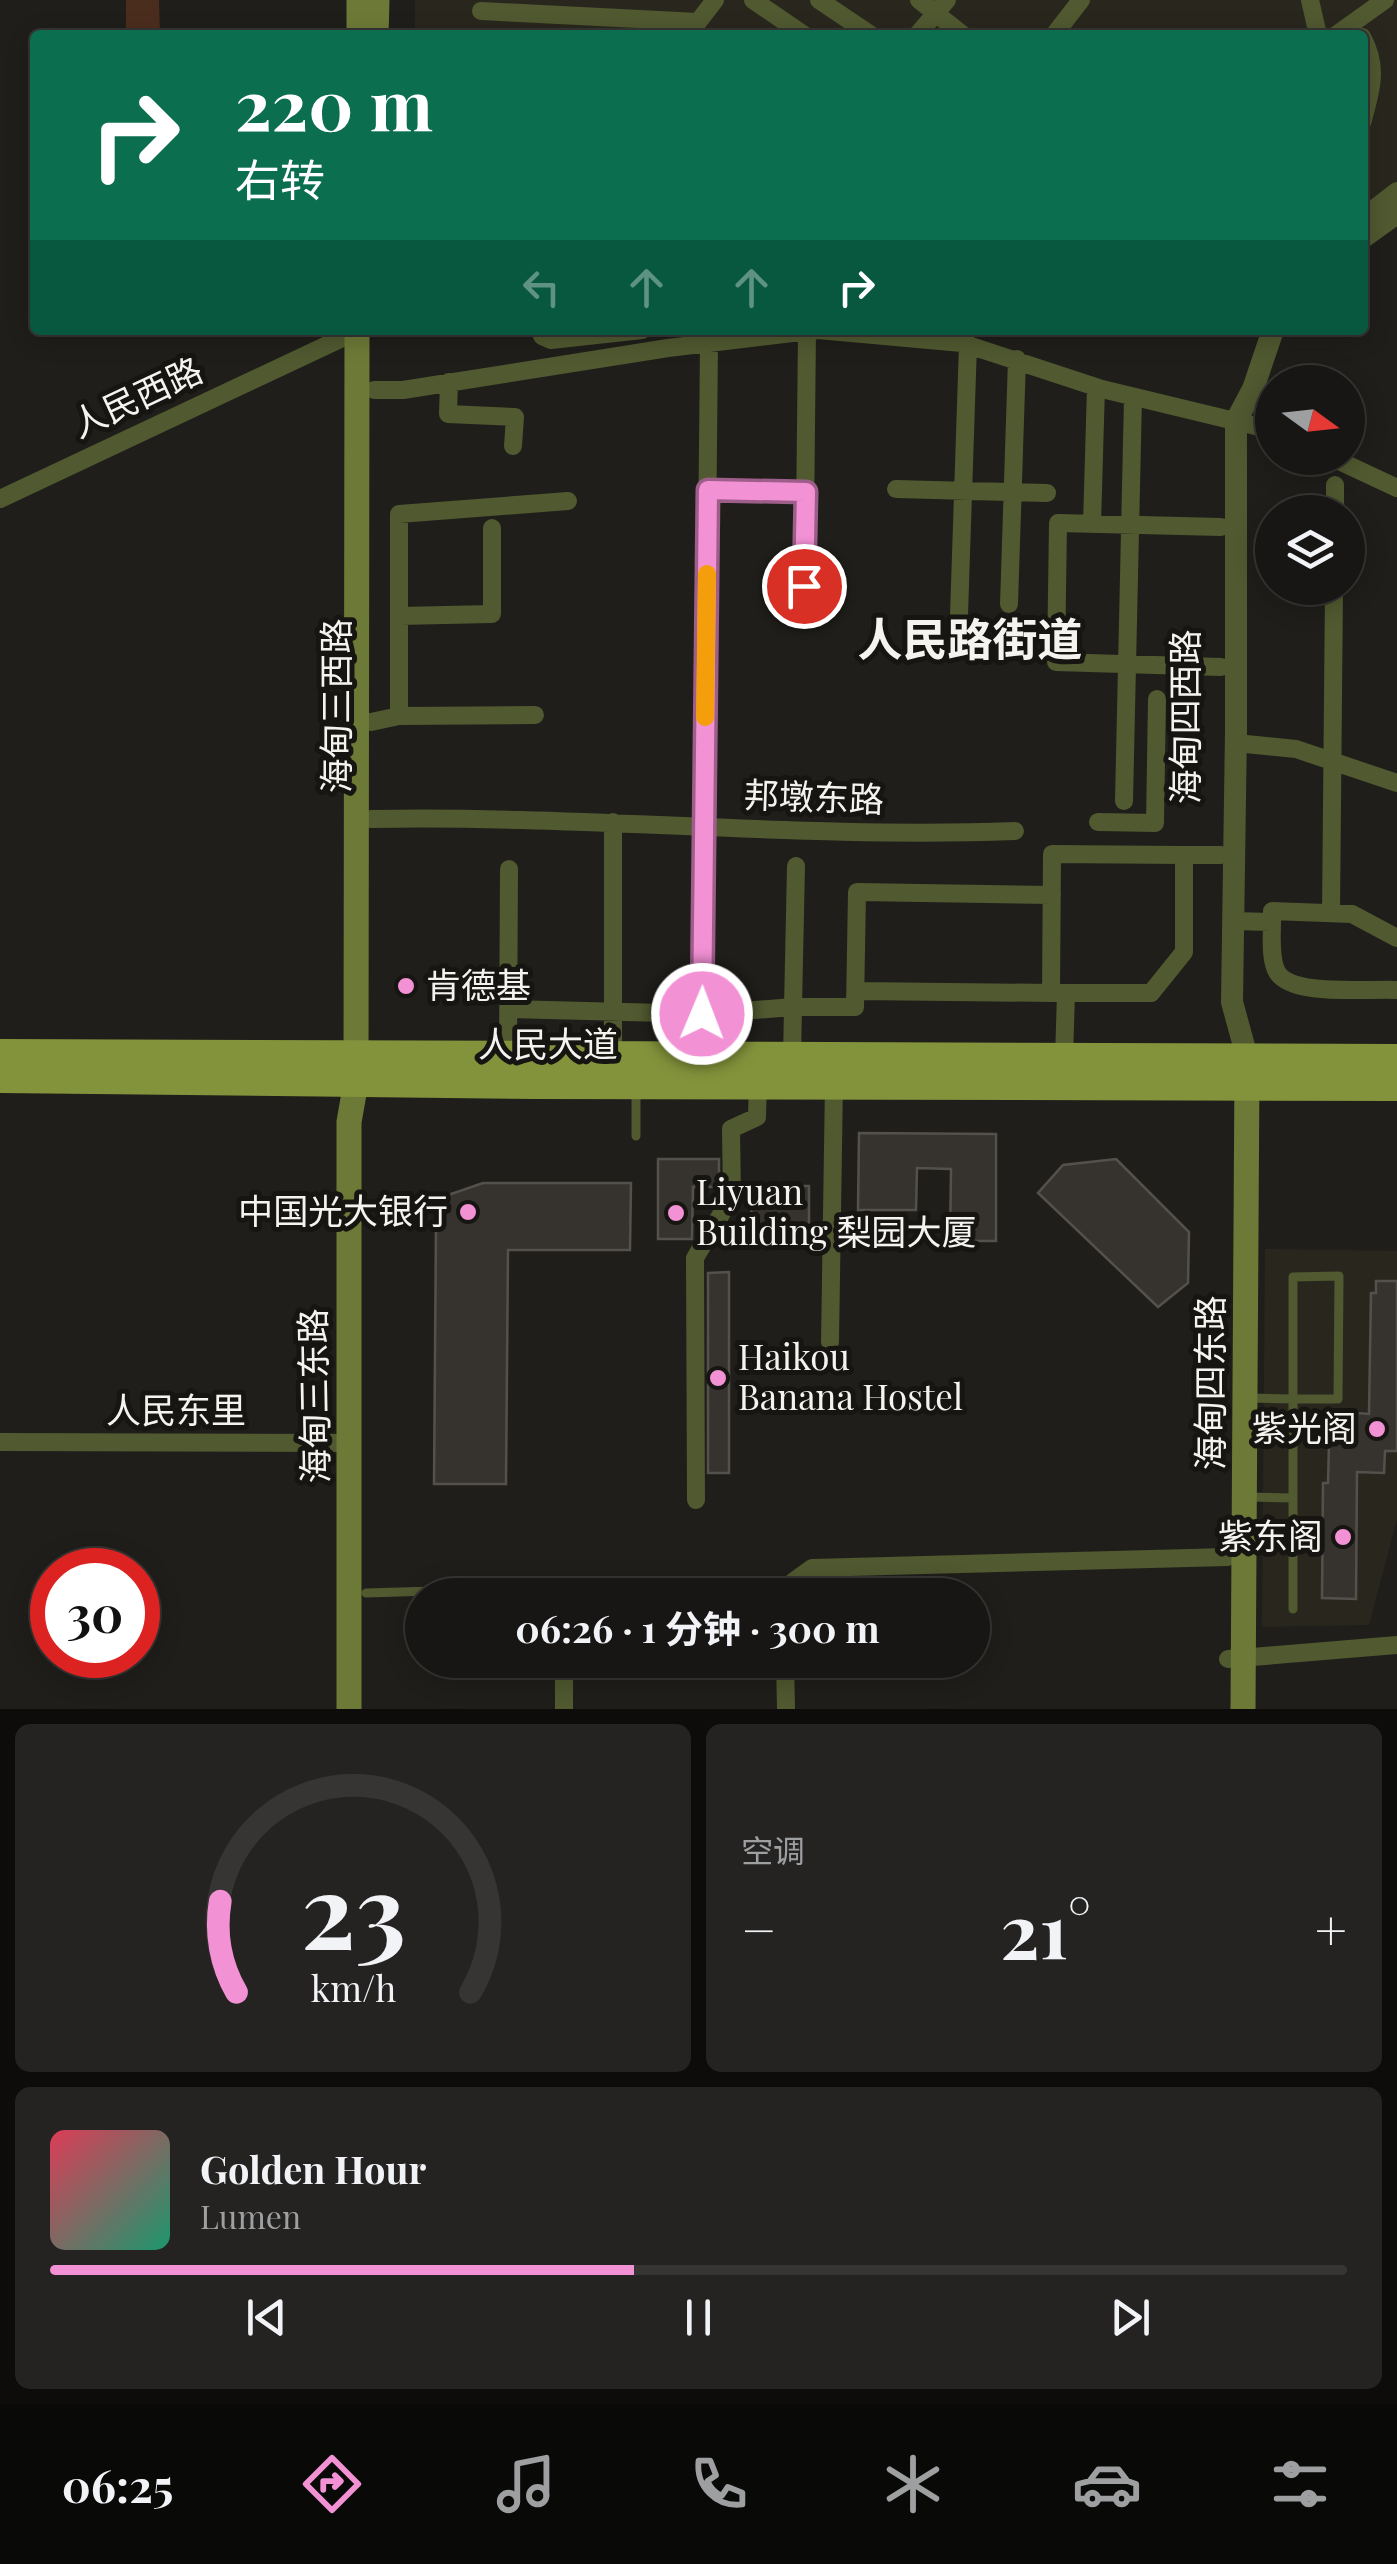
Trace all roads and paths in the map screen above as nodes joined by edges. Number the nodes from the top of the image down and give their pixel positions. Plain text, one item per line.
1 (359, 0) edge
2 (377, 0) edge
3 (711, 0) edge
4 (753, 0) edge
5 (819, 0) edge
6 (832, 0) edge
7 (919, 0) edge
8 (1081, 0) edge
9 (1310, 0) edge
10 (1376, 0) edge
11 (1384, 0) edge
12 (942, 7) edge
13 (487, 8) edge
14 (563, 8) edge
15 (632, 9) edge
16 (690, 22) edge
17 (1357, 29) edge
18 (359, 30) edge
19 (376, 30) edge
20 (797, 30) edge
21 (864, 30) edge
22 (877, 30) edge
23 (921, 30) edge
24 (929, 30) edge
25 (958, 30) edge
26 (965, 30) edge
27 (1058, 30) edge
28 (1317, 30) edge
29 (1368, 49) edge
30 (1368, 102) edge
31 (1397, 191) edge
32 (1397, 212) edge
33 (1368, 213) edge
34 (1368, 234) edge
35 (354, 335) edge
36 (363, 335) edge
37 (364, 335) edge
38 (542, 335) edge
39 (596, 335) edge
40 (771, 335) edge
41 (806, 335) edge
42 (883, 335) edge
43 (1271, 335) edge
44 (710, 342) junction
45 (968, 344) junction
46 (1016, 359) junction
47 (449, 382) junction
48 (1096, 387) junction
49 (374, 390) junction
50 (1134, 397) junction
51 (1228, 419) junction
52 (1255, 426) edge
53 (514, 446) dead end
54 (1365, 473) edge
55 (1335, 485) dead end
56 (896, 488) dead end
57 (1397, 488) edge
58 (708, 490) junction
59 (963, 491) junction
60 (806, 492) junction
61 (1012, 492) junction
62 (1047, 493) dead end
63 (1335, 495) edge
64 (0, 499) edge
65 (568, 502) dead end
66 (1092, 524) junction
67 (1130, 525) junction
68 (1221, 527) junction
69 (492, 528) dead end
70 (1009, 604) dead end
71 (1334, 605) edge
72 (959, 615) dead end
73 (400, 616) junction
74 (804, 616) dead end
75 (1127, 664) junction
76 (1222, 667) junction
77 (1157, 699) dead end
78 (535, 715) dead end
79 (400, 716) junction
80 (371, 722) junction
81 (1236, 742) junction
82 (1332, 759) junction
83 (1397, 783) edge
84 (1156, 792) junction
85 (371, 818) junction
86 (613, 822) junction
87 (1098, 822) dead end
88 (704, 826) junction
89 (1015, 831) dead end
90 (1184, 855) junction
91 (1221, 855) junction
92 (796, 866) dead end
93 (509, 869) dead end
94 (1052, 895) junction
95 (1331, 913) junction
96 (1232, 922) junction
97 (1272, 922) junction
98 (1397, 938) edge
99 (1397, 990) edge
100 (856, 991) junction
101 (1060, 993) junction
102 (793, 1006) junction
103 (509, 1009) junction
104 (613, 1014) junction
105 (702, 1014) junction
106 (0, 1054) edge
107 (508, 1055) junction
108 (612, 1057) junction
109 (702, 1058) junction
110 (792, 1058) junction
111 (1064, 1060) junction
112 (1397, 1060) edge
113 (363, 1068) junction
114 (1239, 1072) junction
115 (0, 1078) edge
116 (636, 1082) junction
117 (758, 1082) junction
118 (834, 1083) junction
119 (1397, 1086) edge
120 (636, 1136) dead end
121 (830, 1342) dead end
122 (1246, 1398) junction
123 (1293, 1400) junction
124 (0, 1442) edge
125 (351, 1443) junction
126 (1245, 1497) junction
127 (1293, 1498) junction
128 (696, 1500) dead end
129 (1228, 1557) junction
130 (799, 1578) edge
131 (405, 1592) edge
132 (366, 1593) junction
133 (1293, 1609) dead end
134 (1397, 1645) edge
135 (1236, 1659) junction
136 (564, 1678) edge
137 (785, 1678) edge
138 (349, 1709) edge
139 (366, 1709) edge
140 (564, 1709) edge
141 (786, 1709) edge
142 (1228, 1709) edge
143 (1243, 1709) edge

1 - 18 main road
2 - 19 main road
3 - 16 street
4 - 20 street
5 - 21 street
6 - 22 street
7 - 12 street
8 - 27 street
9 - 28 street
10 - 17 street
11 - 17 street
12 - 23 street
12 - 24 street
12 - 25 street
12 - 26 street
13 - 14 street
14 - 15 street
15 - 16 street
29 - 30 street
31 - 33 street
32 - 34 street
35 - 64 street, 人民西路
36 - 113 main road, 海甸三西路
37 - 49 main road, 海甸三西路
38 - 39 street
40 - 44 street
41 - 60 street
42 - 45 street
43 - 51 street
44 - 47 street
44 - 58 street
45 - 46 street
45 - 59 street
46 - 48 street
46 - 61 street
47 - 49 street
47 - 53 street
48 - 50 street
48 - 66 street
49 - 80 main road, 海甸三西路
50 - 51 street
50 - 67 street
51 - 52 street
51 - 68 street, 海甸四西路
51 - 81 street, 海甸四西路
54 - 57 street
55 - 63 street
56 - 59 street
58 - 60 street
58 - 88 street
59 - 61 street
59 - 72 street
60 - 74 street
61 - 62 street
61 - 70 street
65 - 73 street
66 - 67 street
66 - 75 street
67 - 68 street
67 - 75 street
68 - 76 street, 海甸四西路
69 - 73 street
71 - 82 street
73 - 79 street
75 - 76 street
75 - 84 street
76 - 91 street, 海甸四西路
77 - 84 street
78 - 79 street
79 - 80 street
80 - 85 main road, 海甸三西路
81 - 82 street
81 - 96 street, 海甸四西路
82 - 83 street
82 - 95 street
84 - 87 street
85 - 86 street, 邦墩东路
85 - 113 main road, 海甸三西路
86 - 88 street, 邦墩东路
86 - 104 street
88 - 89 street, 邦墩东路
88 - 105 street
90 - 91 street
90 - 94 street
90 - 101 street
91 - 114 street, 海甸四西路
92 - 102 street
93 - 103 street
94 - 100 street
94 - 101 street
95 - 97 street
95 - 98 street
96 - 97 street
96 - 114 street, 海甸四西路
97 - 99 street
100 - 101 street
100 - 102 street
101 - 111 street
102 - 105 street
102 - 110 street
103 - 104 street
103 - 107 street
104 - 105 street
104 - 108 street
105 - 109 street
106 - 113 main road, 人民大道
107 - 108 main road, 人民大道
107 - 113 main road, 人民大道
108 - 109 main road, 人民大道
109 - 110 main road, 人民大道
110 - 111 main road, 人民大道
111 - 114 main road, 人民大道
112 - 114 main road, 人民大道
113 - 115 main road, 人民大道
113 - 116 main road, 人民大道
113 - 125 main road, 海甸三东路
113 - 132 main road
114 - 118 main road, 人民大道
114 - 119 main road, 人民大道
114 - 122 main road, 海甸四东路
114 - 129 main road, 海甸四东路
116 - 117 main road, 人民大道
116 - 120 lane
117 - 118 main road, 人民大道
117 - 128 street
118 - 121 street
122 - 123 lane
122 - 126 main road, 海甸四东路
123 - 123 lane
123 - 127 lane
124 - 125 street, 人民东里
125 - 138 main road, 海甸三东路
126 - 127 lane
126 - 135 main road, 海甸四东路
127 - 133 lane
129 - 130 street
129 - 135 main road, 海甸四东路
131 - 132 lane
132 - 139 main road
134 - 135 street
135 - 142 main road, 海甸四东路
135 - 143 main road, 海甸四东路
136 - 140 street
137 - 141 street

